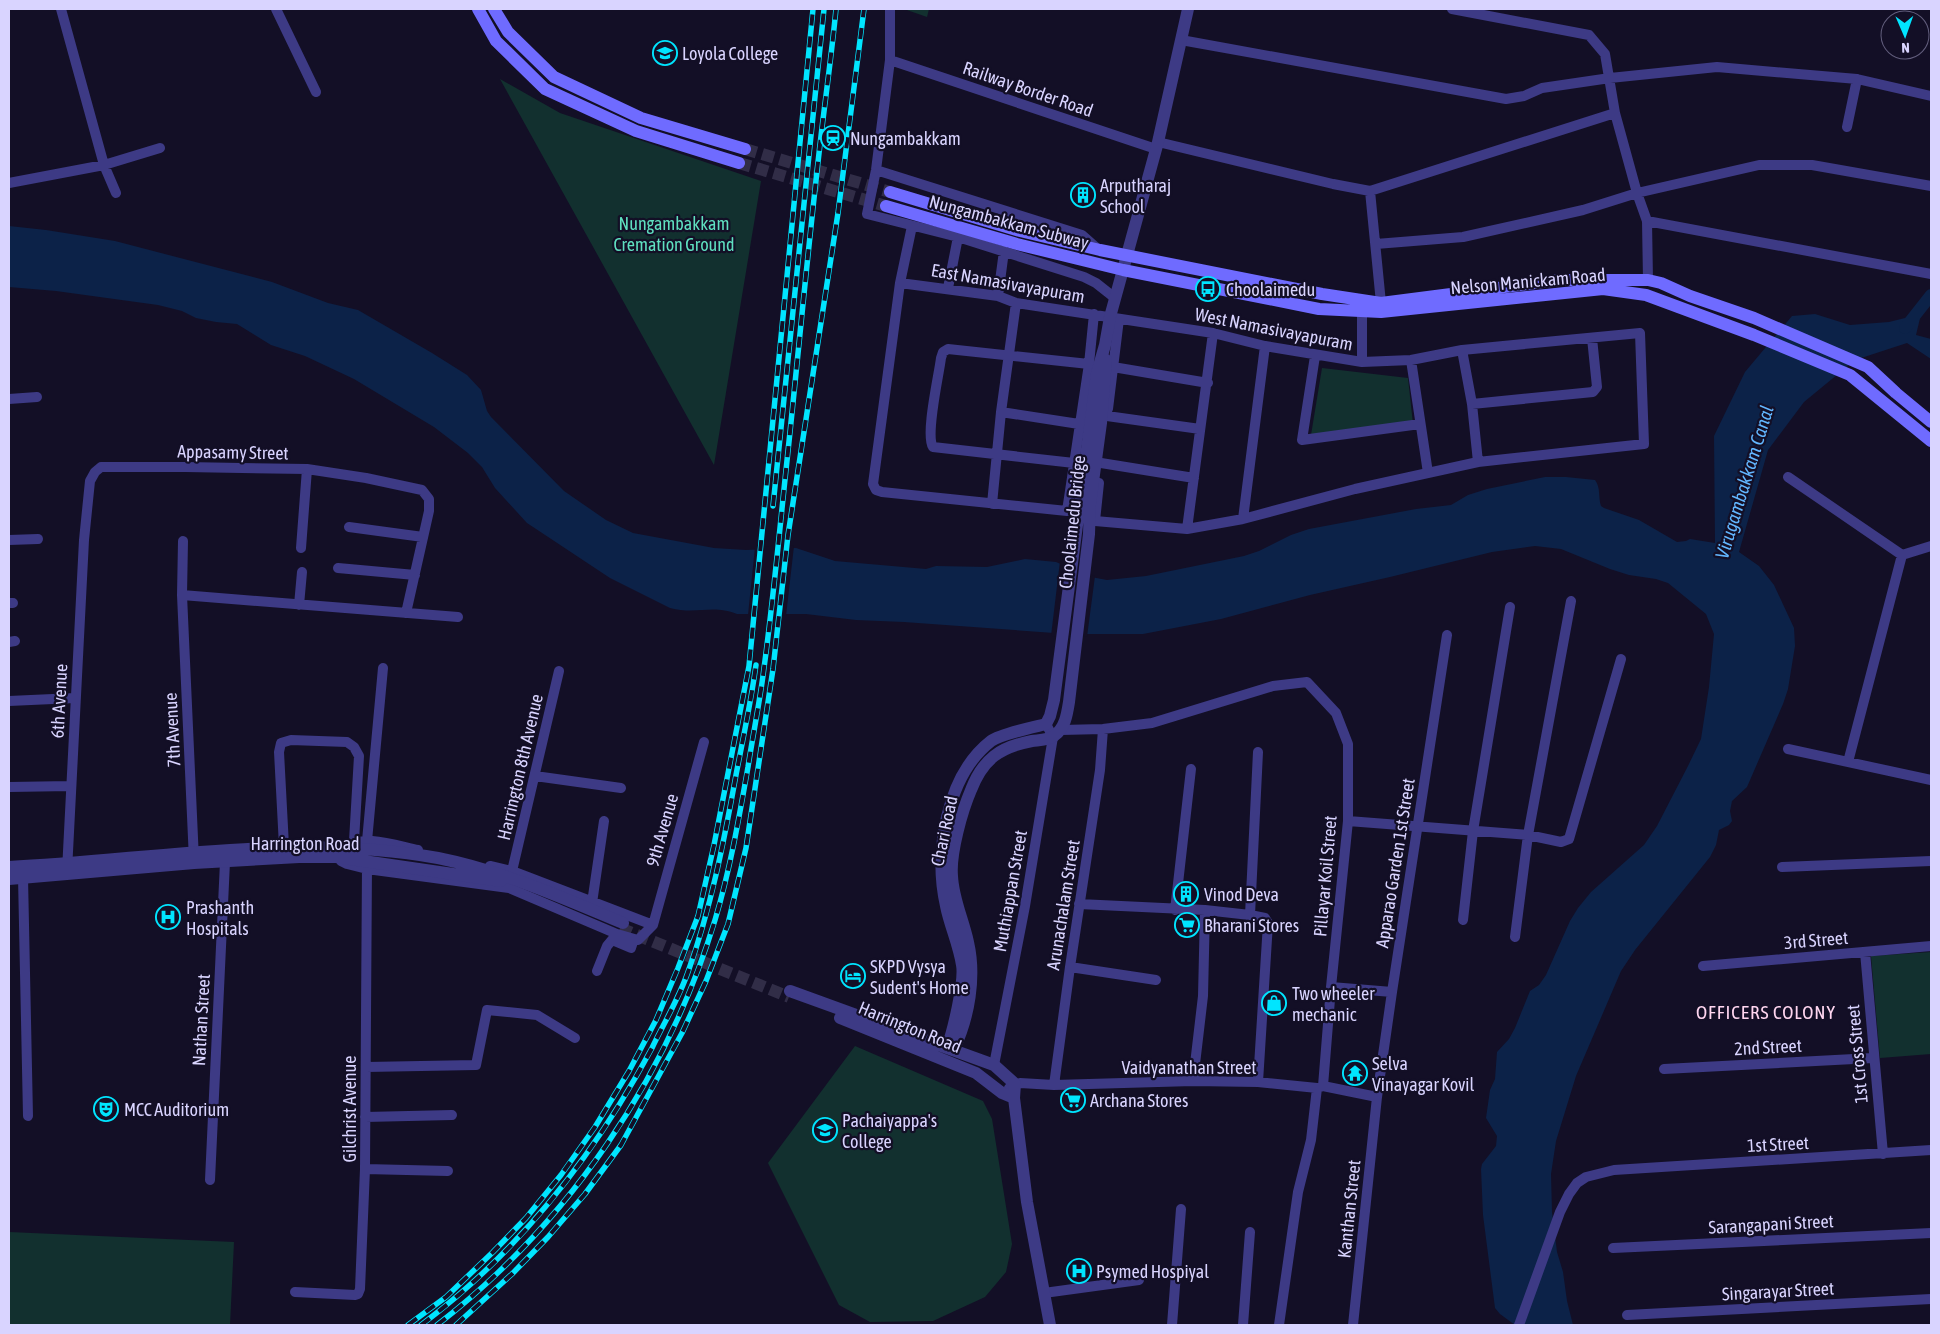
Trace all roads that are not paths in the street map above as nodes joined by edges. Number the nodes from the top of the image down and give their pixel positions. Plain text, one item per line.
1 (61, 9) edge
2 (276, 9) edge
3 (478, 9) edge
4 (494, 9) edge
5 (890, 9) edge
6 (1188, 9) edge
7 (1452, 9) edge
8 (1181, 40) junction
9 (517, 42) junction
10 (506, 51) junction
11 (890, 60) junction
12 (1610, 78) junction
13 (1857, 79) junction
14 (316, 92) dead end
15 (1931, 96) edge
16 (1615, 113) junction
17 (1847, 127) dead end
18 (1157, 146) junction
19 (160, 148) dead end
20 (745, 149) tunnel mouth
21 (739, 163) tunnel mouth
22 (104, 165) junction
23 (876, 170) junction
24 (9, 184) edge
25 (1931, 186) edge
26 (1370, 191) junction
27 (890, 192) tunnel mouth
28 (116, 193) dead end
29 (1637, 193) junction
30 (886, 206) tunnel mouth
31 (1647, 221) junction
32 (912, 226) junction
33 (958, 237) junction
34 (1376, 244) junction
35 (1100, 250) junction
36 (1004, 251) junction
37 (1127, 256) junction
38 (1123, 270) junction
39 (1927, 273) edge
40 (1648, 280) junction
41 (900, 282) junction
42 (948, 288) junction
43 (998, 296) junction
44 (1115, 298) junction
45 (1016, 303) junction
46 (1381, 303) junction
47 (1362, 311) junction
48 (1094, 314) junction
49 (1115, 318) junction
50 (1213, 333) junction
51 (1592, 338) junction
52 (1105, 345) junction
53 (1265, 346) junction
54 (1462, 350) junction
55 (1009, 354) junction
56 (1315, 356) junction
57 (1411, 360) junction
58 (1362, 362) junction
59 (1089, 364) junction
60 (1113, 367) junction
61 (1208, 383) junction
62 (37, 397) dead end
63 (9, 399) edge
64 (1472, 404) junction
65 (1001, 412) junction
66 (1107, 416) junction
67 (1931, 422) edge
68 (1079, 424) junction
69 (1420, 424) junction
70 (1200, 429) junction
71 (1931, 441) edge
72 (997, 454) junction
73 (1478, 462) junction
74 (1074, 463) junction
75 (1100, 463) junction
76 (307, 469) junction
77 (1428, 473) junction
78 (1788, 477) dead end
79 (1194, 478) junction
80 (992, 504) junction
81 (1243, 518) junction
82 (349, 527) dead end
83 (1187, 528) junction
84 (423, 537) junction
85 (38, 539) dead end
86 (9, 540) edge
87 (84, 540) joint
88 (183, 540) dead end
89 (1931, 546) edge
90 (301, 548) dead end
91 (1902, 555) junction
92 (338, 568) dead end
93 (302, 572) dead end
94 (415, 575) junction
95 (182, 595) junction
96 (1571, 601) dead end
97 (299, 604) junction
98 (1510, 607) dead end
99 (406, 613) junction
100 (458, 617) dead end
101 (1447, 635) dead end
102 (1621, 660) dead end
103 (383, 668) dead end
104 (560, 671) dead end
105 (75, 698) junction
106 (9, 701) edge
107 (1046, 724) junction
108 (1103, 729) junction
109 (1057, 734) junction
110 (704, 742) dead end
111 (1788, 749) dead end
112 (1258, 752) dead end
113 (1848, 762) junction
114 (1191, 769) dead end
115 (535, 776) junction
116 (1931, 780) edge
117 (9, 786) edge
118 (71, 786) junction
119 (621, 788) dead end
120 (604, 821) dead end
121 (1348, 821) junction
122 (1418, 826) junction
123 (1473, 830) junction
124 (1528, 835) junction
125 (354, 841) junction
126 (284, 846) junction
127 (338, 852) junction
128 (367, 855) junction
129 (194, 858) junction
130 (1931, 861) edge
131 (224, 862) junction
132 (1782, 866) dead end
133 (9, 867) edge
134 (67, 868) junction
135 (512, 871) junction
136 (23, 877) junction
137 (9, 879) edge
138 (592, 903) junction
139 (1079, 904) junction
140 (1175, 910) junction
141 (1205, 910) junction
142 (1250, 915) junction
143 (1463, 920) dead end
144 (652, 925) junction
145 (618, 931) junction
146 (1515, 937) dead end
147 (1931, 946) edge
148 (1865, 952) junction
149 (1703, 966) dead end
150 (1070, 967) junction
151 (597, 971) dead end
152 (1156, 980) dead end
153 (1330, 987) junction
154 (1392, 992) junction
155 (575, 1038) dead end
156 (951, 1048) junction
157 (1873, 1058) junction
158 (994, 1065) junction
159 (366, 1066) junction
160 (1664, 1069) dead end
161 (1193, 1081) junction
162 (1258, 1082) junction
163 (1015, 1084) junction
164 (1054, 1085) junction
165 (1320, 1087) junction
166 (1002, 1093) junction
167 (1377, 1097) junction
168 (1014, 1098) junction
169 (452, 1115) dead end
170 (28, 1116) dead end
171 (365, 1117) junction
172 (1931, 1150) edge
173 (1883, 1154) junction
174 (365, 1169) junction
175 (448, 1171) dead end
176 (210, 1180) dead end
177 (1181, 1209) dead end
178 (1250, 1232) dead end
179 (1931, 1233) edge
180 (1613, 1248) dead end
181 (1139, 1280) dead end
182 (295, 1292) dead end
183 (1044, 1293) junction
184 (1931, 1299) edge
185 (1627, 1315) dead end
186 (1050, 1325) edge
187 (1172, 1325) edge
188 (1243, 1325) edge
189 (1279, 1325) edge
190 (1352, 1325) edge
191 (1519, 1325) edge

1 - 22 street
2 - 14 street
3 - 10 main road
4 - 9 main road
5 - 11 street
6 - 8 street
7 - 12 street
8 - 12 street
8 - 18 street
9 - 10 main road
9 - 20 main road
10 - 21 main road
11 - 18 street, Railway Border Road
11 - 23 street
12 - 13 street
12 - 16 street
13 - 15 street
13 - 17 street
16 - 26 street
16 - 29 street
18 - 26 street, Railway Border Road
18 - 37 street
19 - 22 street
22 - 24 street
22 - 28 street
23 - 32 street
23 - 35 street
25 - 29 street
26 - 34 street
27 - 35 main road, Nungambakkam Subway
29 - 31 street
29 - 34 street
30 - 38 main road, Nungambakkam Subway
31 - 39 street
31 - 40 street
32 - 33 street
32 - 41 street
33 - 36 street
33 - 42 street
34 - 46 street
35 - 37 main road, Nungambakkam Subway
36 - 43 street
36 - 44 street
37 - 38 street
37 - 46 main road, Nelson Manickam Road
38 - 44 street
38 - 47 main road, Nelson Manickam Road
40 - 46 main road, Nelson Manickam Road
40 - 67 main road, Nelson Manickam Road
41 - 42 street, East Namasivayapuram
41 - 80 street
42 - 43 street, East Namasivayapuram
43 - 45 street, East Namasivayapuram
44 - 49 street
45 - 48 street, East Namasivayapuram
45 - 55 street
47 - 58 street
47 - 71 main road, Nelson Manickam Road
48 - 49 street, East Namasivayapuram
48 - 59 street
49 - 50 street, West Namasivayapuram
49 - 52 street
49 - 60 street
50 - 53 street, West Namasivayapuram
50 - 61 street
51 - 54 street, West Namasivayapuram
51 - 64 street
51 - 73 street, West Namasivayapuram
52 - 107 street, Choolaimedu Bridge
52 - 109 street, Choolaimedu Bridge
53 - 56 street, West Namasivayapuram
53 - 81 street
54 - 57 street, West Namasivayapuram
54 - 64 street
55 - 59 street
55 - 65 street
55 - 72 street
56 - 58 street, West Namasivayapuram
56 - 69 street
57 - 58 street, West Namasivayapuram
57 - 69 street
59 - 68 street
60 - 61 street
60 - 66 street
61 - 70 street
62 - 63 street
64 - 73 street
65 - 68 street
65 - 72 street
66 - 70 street
66 - 75 street
68 - 74 street
69 - 77 street
70 - 79 street
72 - 74 street
72 - 80 street
73 - 77 street
74 - 80 street
75 - 79 street
75 - 83 street
76 - 84 street, Appasamy Street
76 - 87 street, Appasamy Street
76 - 90 street
77 - 81 street
78 - 91 street
79 - 83 street
81 - 83 street
82 - 84 street
84 - 94 street
85 - 86 street
87 - 105 street, 6th Avenue
88 - 95 street, 7th Avenue
89 - 91 street
91 - 113 street
92 - 94 street
93 - 97 street
94 - 99 street
95 - 97 street
95 - 129 street, 7th Avenue
96 - 124 street
97 - 99 street
98 - 123 street
99 - 100 street
101 - 122 street, Apparao Garden 1st Street
102 - 124 street
103 - 128 street, Gilchrist Avenue
104 - 115 street, Harrington 8th Avenue
105 - 106 street
105 - 118 street, 6th Avenue
107 - 109 street
107 - 156 street, Chari Road
108 - 109 street
108 - 121 street, Pillayar Koil Street
108 - 139 street, Arunachalam Street
109 - 156 street, Chari Road
109 - 158 street, Muthiappan Street
110 - 144 street, 9th Avenue
111 - 113 street
112 - 142 street
113 - 116 street
114 - 140 street
115 - 119 street
115 - 135 street, Harrington 8th Avenue
117 - 118 street
118 - 134 street, 6th Avenue
120 - 138 street
121 - 122 street
121 - 153 street, Pillayar Koil Street
122 - 123 street
122 - 154 street, Apparao Garden 1st Street
123 - 124 street
123 - 143 street
124 - 146 street
125 - 126 street
125 - 127 street
125 - 128 street
126 - 127 street
126 - 129 street
127 - 128 street, Harrington Road
127 - 131 street, Harrington Road
128 - 135 street
128 - 145 street, Harrington Road
128 - 159 street, Gilchrist Avenue
129 - 131 street, Harrington Road
129 - 134 street, Harrington Road
130 - 132 street
131 - 176 street, Nathan Street
133 - 134 street
134 - 136 street, Harrington Road
135 - 138 street
136 - 137 street, Harrington Road
136 - 170 street
138 - 144 street
139 - 140 street
139 - 150 street, Arunachalam Street
140 - 141 street
141 - 142 street
141 - 161 street
142 - 162 street
144 - 145 street
145 - 151 street
147 - 148 street, 3rd Street
148 - 149 street, 3rd Street
148 - 157 street, 1st Cross Street
150 - 152 street
150 - 164 street, Arunachalam Street
153 - 154 street
153 - 165 street, Pillayar Koil Street
154 - 167 street, Apparao Garden 1st Street
155 - 159 street
156 - 158 street, Harrington Road
156 - 166 street, Harrington Road
157 - 160 street, 2nd Street
157 - 173 street, 1st Cross Street
158 - 163 street, Harrington Road
159 - 171 street, Gilchrist Avenue
161 - 162 street, Vaidyanathan Street
161 - 164 street, Vaidyanathan Street
162 - 165 street, Vaidyanathan Street
163 - 164 street, Vaidyanathan Street
163 - 166 street
163 - 168 street
165 - 167 street, Vaidyanathan Street
165 - 189 street, Pillayar Koil Street
166 - 168 street, Harrington Road
167 - 190 street, Kanthan Street
168 - 183 street
169 - 171 street
171 - 174 street, Gilchrist Avenue
172 - 173 street, 1st Street
173 - 191 street, 1st Street
174 - 175 street
174 - 182 street, Gilchrist Avenue
177 - 187 street
178 - 188 street
179 - 180 street, Sarangapani Street
181 - 183 street
183 - 186 street
184 - 185 street, Singarayar Street

